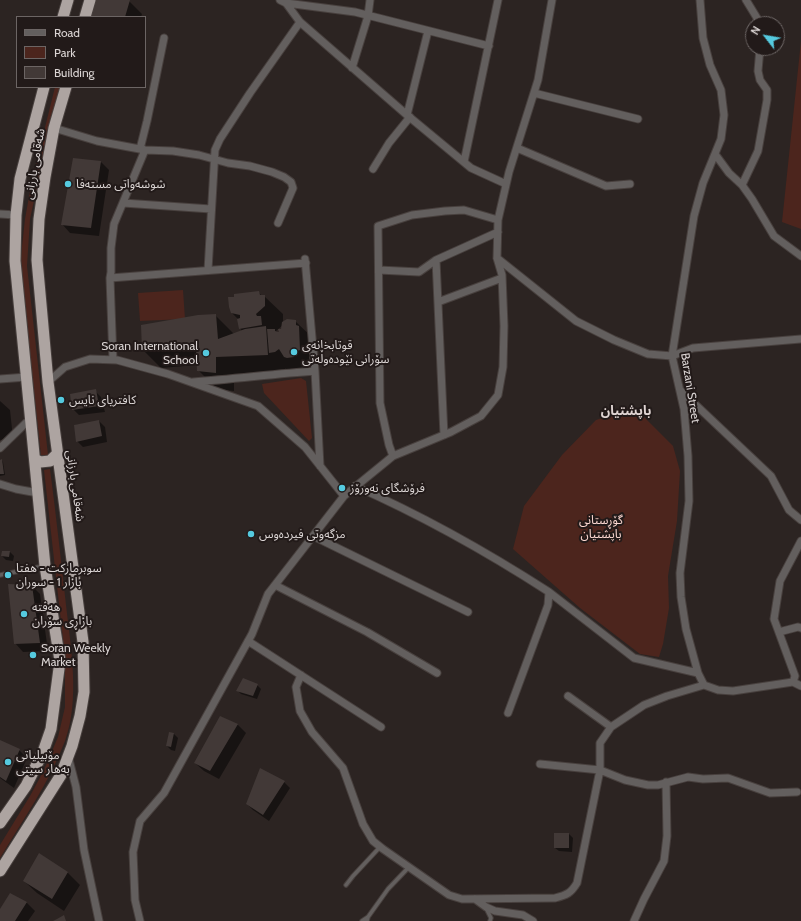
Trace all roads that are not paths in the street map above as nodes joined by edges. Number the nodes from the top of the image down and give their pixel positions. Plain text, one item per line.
1 (68, 0) edge
2 (90, 0) edge
3 (370, 0) edge
4 (498, 0) edge
5 (552, 0) edge
6 (700, 0) edge
7 (746, 0) edge
8 (284, 1) edge
9 (63, 16) edge
10 (85, 16) edge
11 (368, 16) junction
12 (756, 16) edge
13 (300, 22) junction
14 (428, 31) junction
15 (164, 38) dead end
16 (489, 46) junction
17 (759, 56) edge
18 (352, 68) junction
19 (44, 88) edge
20 (66, 88) edge
21 (534, 93) junction
22 (408, 116) junction
23 (638, 119) dead end
24 (54, 128) junction
25 (517, 148) junction
26 (143, 150) junction
27 (714, 154) junction
28 (215, 160) junction
29 (464, 162) junction
30 (373, 169) dead end
31 (506, 184) junction
32 (630, 184) dead end
33 (742, 185) junction
34 (123, 203) junction
35 (211, 209) junction
36 (0, 214) edge
37 (16, 215) junction
38 (498, 220) junction
39 (278, 223) dead end
40 (498, 232) junction
41 (801, 256) edge
42 (497, 258) junction
43 (436, 260) junction
44 (208, 270) junction
45 (379, 270) junction
46 (110, 278) junction
47 (502, 278) junction
48 (438, 302) junction
49 (801, 339) edge
50 (672, 356) junction
51 (113, 360) junction
52 (315, 371) junction
53 (27, 377) junction
54 (0, 379) edge
55 (48, 382) junction
56 (190, 382) junction
57 (680, 390) junction
58 (31, 418) junction
59 (444, 435) junction
60 (0, 448) edge
61 (57, 454) junction
62 (393, 456) junction
63 (35, 459) junction
64 (320, 466) junction
65 (0, 484) edge
66 (355, 486) junction
67 (38, 493) junction
68 (344, 496) junction
69 (801, 520) edge
70 (313, 536) junction
71 (801, 541) edge
72 (45, 566) junction
73 (0, 574) edge
74 (275, 585) junction
75 (549, 592) junction
76 (468, 612) dead end
77 (801, 628) edge
78 (779, 632) junction
79 (248, 641) junction
80 (436, 673) dead end
81 (698, 673) junction
82 (301, 675) junction
83 (793, 682) junction
84 (704, 685) junction
85 (801, 686) edge
86 (568, 696) dead end
87 (508, 714) dead end
88 (381, 726) dead end
89 (611, 727) junction
90 (68, 756) junction
91 (540, 764) dead end
92 (600, 770) junction
93 (666, 782) junction
94 (797, 792) dead end
95 (0, 823) edge
96 (380, 847) junction
97 (409, 868) junction
98 (0, 871) edge
99 (346, 885) dead end
100 (475, 899) junction
101 (486, 907) junction
102 (368, 919) edge
103 (99, 921) edge
104 (140, 921) edge
105 (362, 921) edge
106 (490, 921) edge
107 (533, 921) edge
108 (634, 921) edge

1 - 9 highway
2 - 10 highway
3 - 11 street
4 - 16 street
5 - 21 street
6 - 27 street, Barzani Street
7 - 12 street
8 - 11 street
8 - 13 street
11 - 14 street
11 - 18 street
13 - 18 street
13 - 28 street
14 - 16 street
14 - 22 street
15 - 26 street
16 - 29 street
17 - 33 street
18 - 22 street
19 - 37 highway, شەقامی بارزانی
20 - 24 highway, شەقامی بارزانی
21 - 23 street
21 - 25 street
22 - 29 street
22 - 30 street
24 - 26 street
24 - 55 highway, شەقامی بارزانی
25 - 31 street
25 - 32 street
26 - 28 street
26 - 34 street
27 - 33 street
27 - 50 street, Barzani Street
28 - 35 street
28 - 39 street
29 - 31 street
31 - 38 street
33 - 41 street
34 - 35 street
34 - 46 street
35 - 44 street
36 - 37 street
37 - 53 highway, شەقامی بارزانی
38 - 40 street
38 - 45 street
40 - 42 street
40 - 43 street
42 - 47 street
42 - 50 street
43 - 45 street
43 - 48 street
44 - 46 street
44 - 52 street
45 - 62 street
46 - 51 street
47 - 48 street
47 - 59 street
48 - 59 street
49 - 50 street
50 - 57 street, Barzani Street
51 - 55 street
51 - 56 street
52 - 56 street
52 - 64 street
53 - 54 street
53 - 58 highway, شەقامی بارزانی
55 - 61 highway, شەقامی بارزانی
56 - 64 street
57 - 69 street
57 - 81 street, Barzani Street
58 - 60 street
58 - 63 highway, شەقامی بارزانی
59 - 62 street
61 - 63 highway
61 - 90 highway, شەقامی بارزانی
62 - 66 street
63 - 67 highway, شەقامی بارزانی
64 - 68 street
65 - 67 street
66 - 68 street
66 - 75 street
67 - 72 highway, شەقامی بارزانی
68 - 70 street
70 - 74 street
70 - 76 street
71 - 78 street
72 - 73 lane
72 - 95 highway, شەقامی بارزانی
74 - 79 street
74 - 80 street
75 - 81 street
75 - 87 street
77 - 78 street
78 - 83 street
79 - 82 street
79 - 104 street
81 - 84 street, Barzani Street
82 - 88 street
82 - 96 street
83 - 84 street
83 - 85 street
84 - 89 street
86 - 89 street
89 - 92 street
90 - 98 highway, شەقامی بارزانی
90 - 103 street
91 - 92 street
92 - 93 street
92 - 100 street
93 - 94 street
93 - 108 street
96 - 97 street
96 - 99 lane
97 - 100 street
97 - 102 lane
100 - 101 street
101 - 106 lane
101 - 107 street
102 - 105 lane

